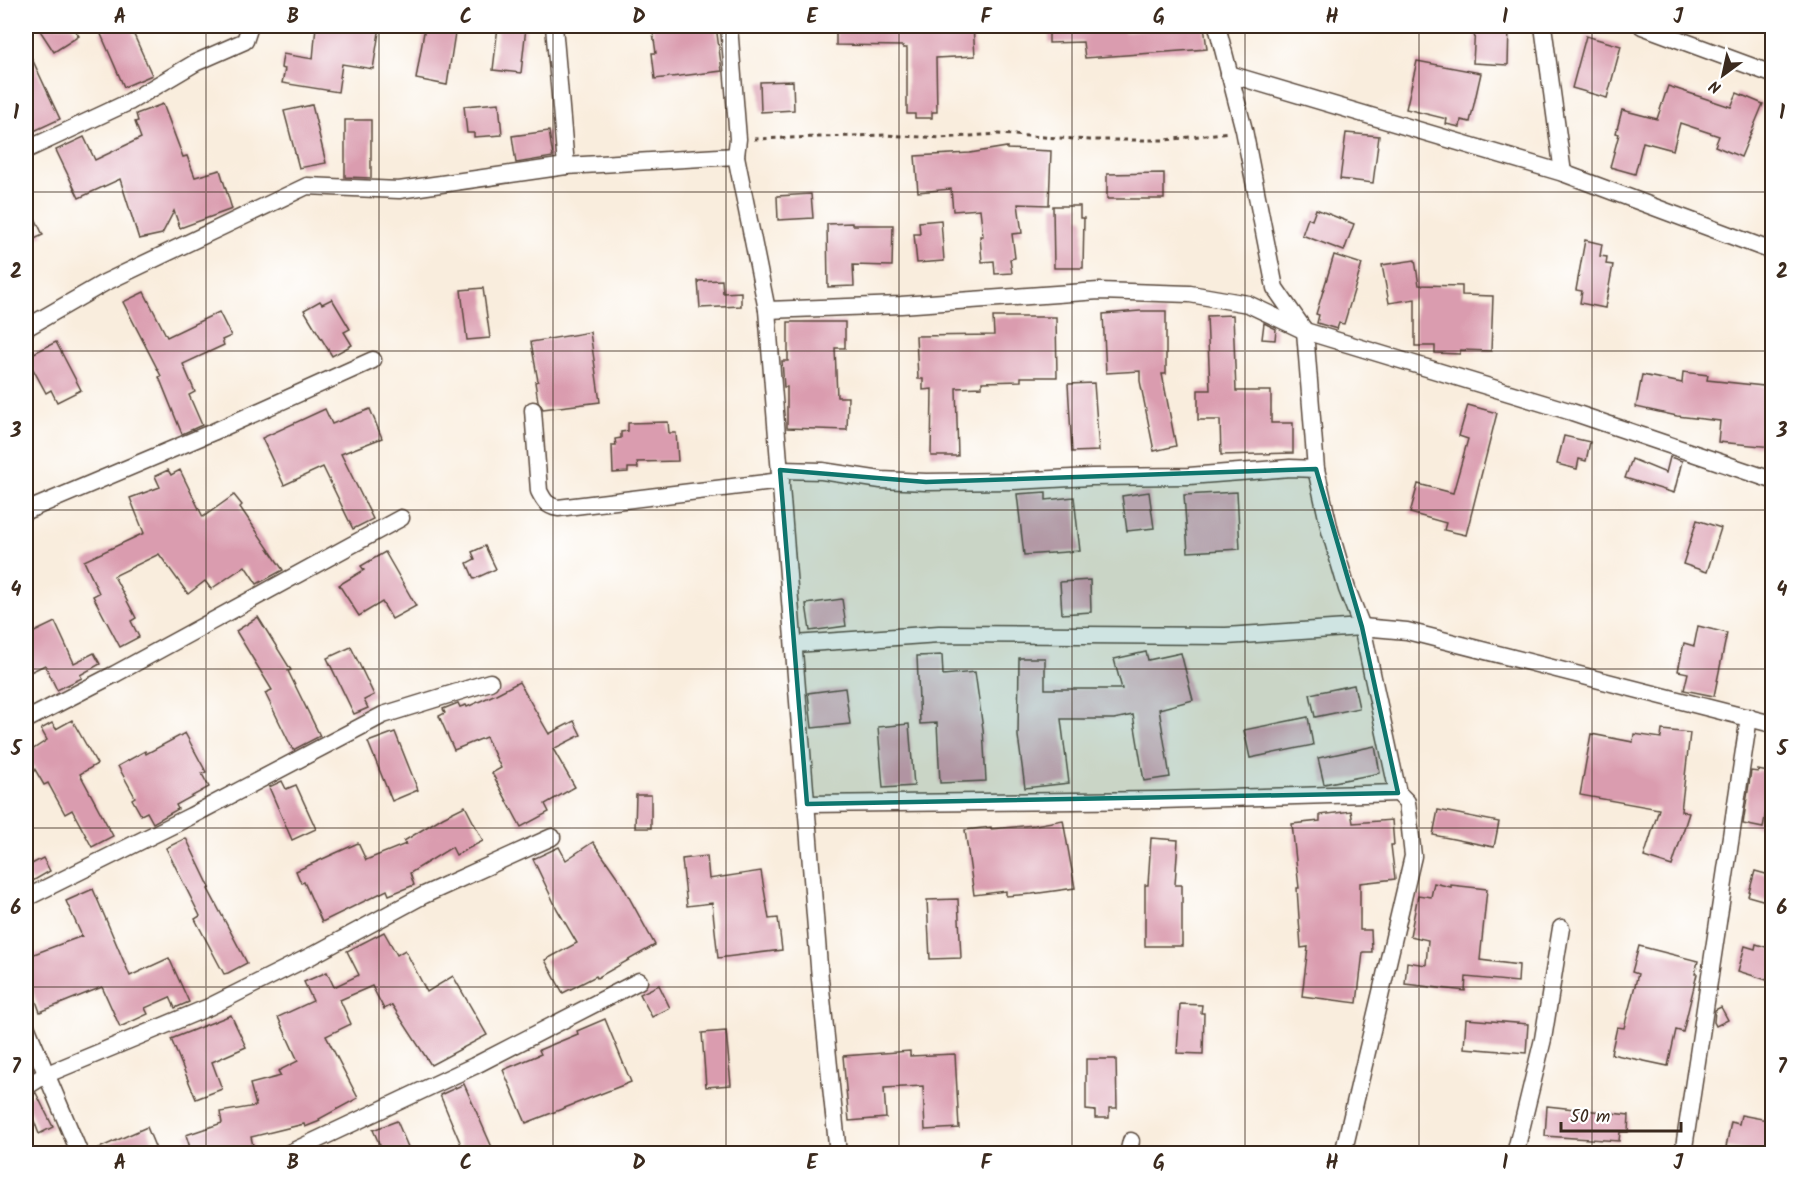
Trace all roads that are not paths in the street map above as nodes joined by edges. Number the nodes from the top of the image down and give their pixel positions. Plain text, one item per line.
1 (250, 26) edge
2 (554, 26) edge
3 (729, 26) edge
4 (1217, 26) edge
5 (1543, 26) edge
6 (1642, 26) edge
7 (1229, 74) junction
8 (1773, 74) edge
9 (737, 147) junction
10 (26, 150) edge
11 (566, 166) junction
12 (1563, 173) junction
13 (1773, 251) edge
14 (767, 310) junction
15 (26, 328) edge
16 (1305, 331) junction
17 (373, 360) dead end
18 (533, 410) dead end
19 (1316, 469) junction
20 (781, 476) junction
21 (1773, 480) edge
22 (26, 511) edge
23 (401, 518) dead end
24 (1362, 627) junction
25 (795, 645) junction
26 (490, 682) dead end
27 (1749, 717) junction
28 (26, 720) edge
29 (1773, 724) edge
30 (1398, 793) junction
31 (807, 804) junction
32 (552, 837) dead end
33 (26, 898) edge
34 (1561, 928) dead end
35 (639, 981) dead end
36 (26, 1026) edge
37 (45, 1075) junction
38 (26, 1087) edge
39 (80, 1154) edge
40 (287, 1154) edge
41 (838, 1154) edge
42 (1344, 1154) edge
43 (1515, 1154) edge
44 (1683, 1154) edge

1 - 10 street
2 - 11 street
3 - 9 street
4 - 7 street
5 - 12 street
6 - 8 street
7 - 12 street
7 - 16 street
9 - 11 street
9 - 14 street
11 - 15 street
12 - 13 street
14 - 16 street
14 - 20 street
16 - 19 street
16 - 21 street
17 - 22 street
18 - 20 street
19 - 20 street
19 - 24 street
20 - 25 street
23 - 28 street
24 - 25 street
24 - 27 street
24 - 30 street
25 - 31 street
26 - 33 street
27 - 29 street
27 - 44 street
30 - 31 street
30 - 42 street
31 - 41 street
32 - 37 street
34 - 43 street
35 - 40 street
36 - 37 street
37 - 38 street
37 - 39 street

